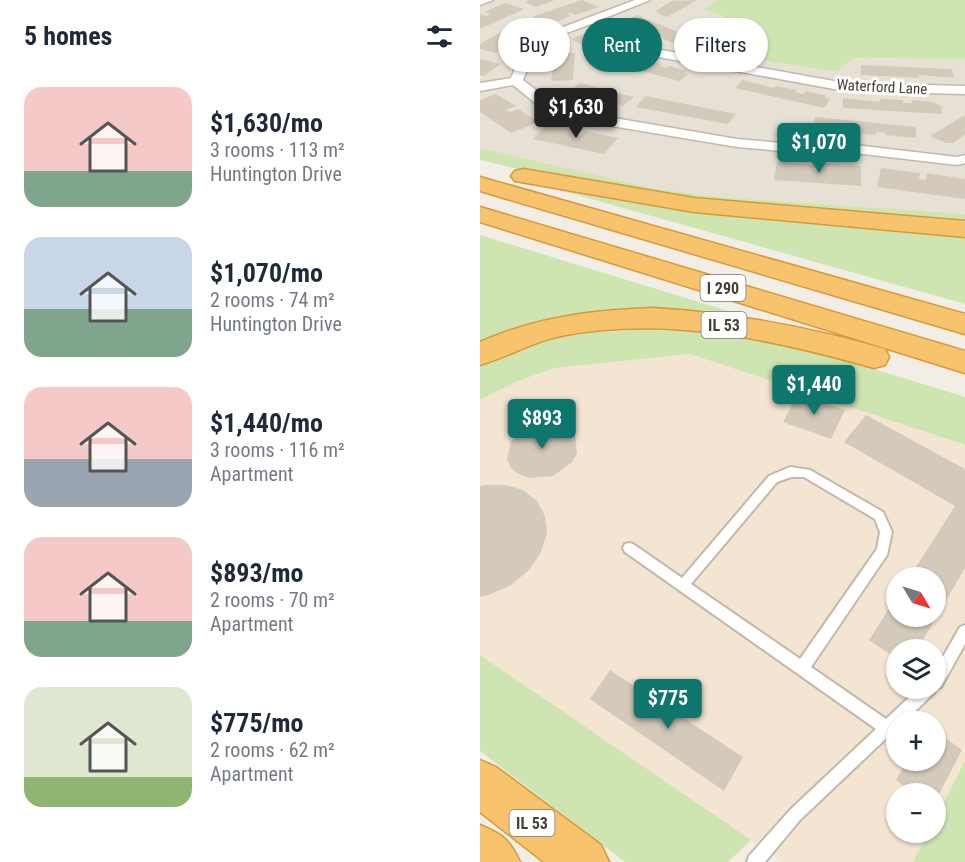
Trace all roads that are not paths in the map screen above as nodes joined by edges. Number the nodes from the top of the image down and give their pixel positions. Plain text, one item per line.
1 (488, 0) edge
2 (645, 0) edge
3 (480, 2) edge
4 (600, 18) edge
5 (582, 25) edge
6 (662, 54) edge
7 (516, 81) junction
8 (480, 87) edge
9 (965, 90) edge
10 (965, 159) edge
11 (480, 166) edge
12 (480, 184) edge
13 (480, 214) edge
14 (965, 229) edge
15 (965, 324) edge
16 (480, 354) edge
17 (965, 362) edge
18 (965, 384) edge
19 (629, 548) dead end
20 (683, 585) junction
21 (965, 631) edge
22 (946, 664) edge
23 (802, 668) junction
24 (917, 699) edge
25 (905, 711) edge
26 (886, 727) edge
27 (886, 729) edge
28 (480, 783) edge
29 (480, 849) edge
30 (495, 862) edge
31 (584, 862) edge
32 (754, 862) edge

1 - 3 street
2 - 4 street
5 - 7 street
6 - 9 street, Waterford Lane
7 - 8 street
7 - 10 street
11 - 14 highway
12 - 15 highway, I 290
13 - 17 highway, I 290
16 - 18 highway, IL 53
19 - 20 lane
20 - 23 lane
20 - 23 lane
21 - 22 lane
23 - 26 lane
24 - 25 lane
27 - 32 lane
28 - 31 highway, IL 53
29 - 30 highway

